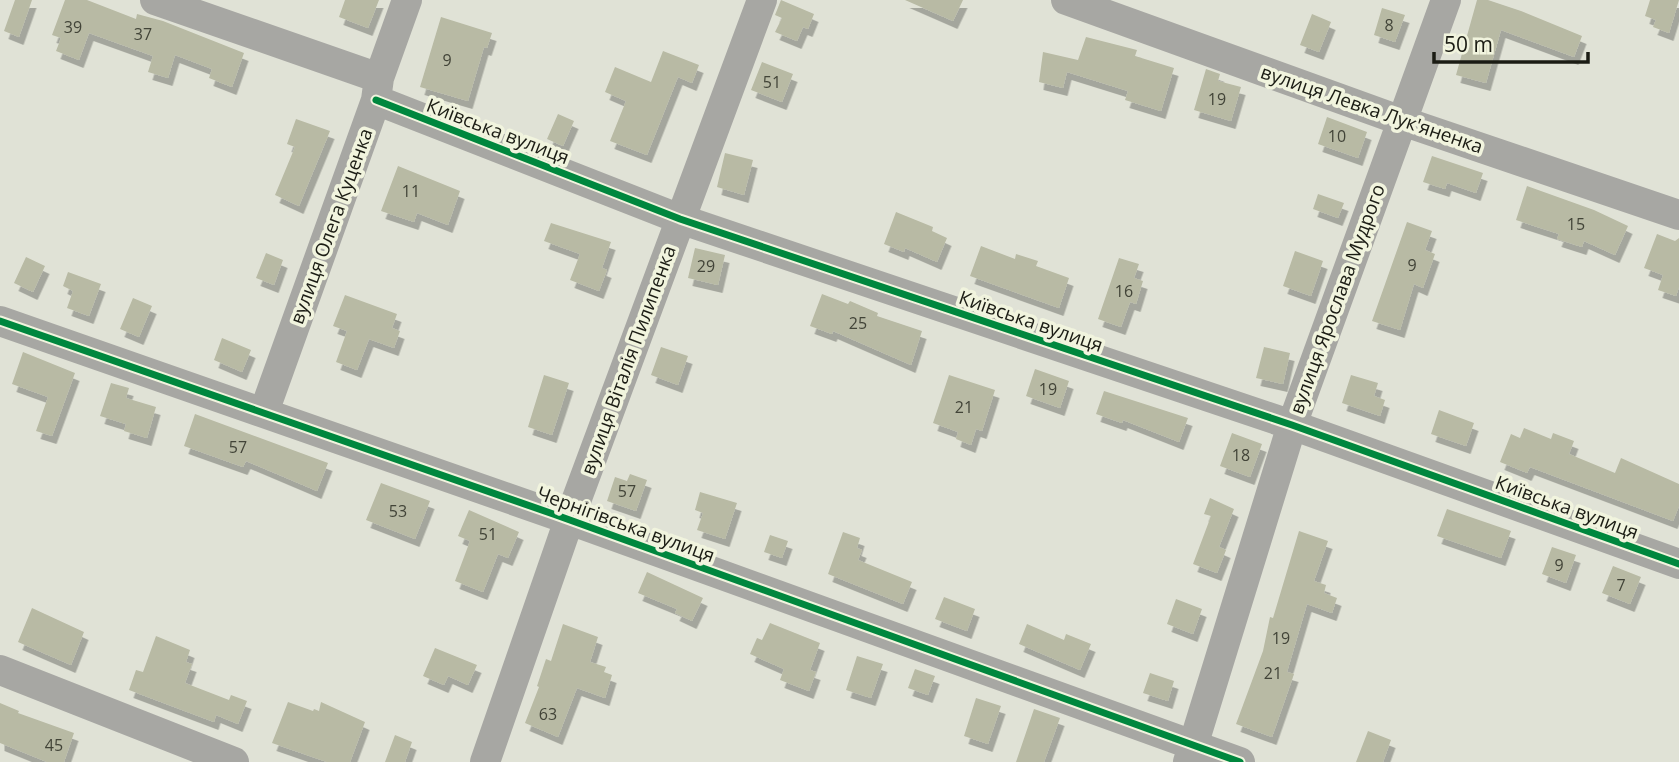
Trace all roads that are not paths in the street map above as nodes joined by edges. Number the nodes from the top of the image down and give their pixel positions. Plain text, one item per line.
1 (155, 0) edge
2 (407, 0) edge
3 (762, 0) edge
4 (1066, 0) edge
5 (1446, 0) edge
6 (378, 89) junction
7 (1402, 121) junction
8 (1679, 215) edge
9 (681, 219) junction
10 (0, 321) edge
11 (264, 412) junction
12 (1292, 425) junction
13 (569, 520) junction
14 (1679, 564) edge
15 (0, 670) edge
16 (1191, 754) edge
17 (234, 762) edge
18 (485, 762) edge
19 (1240, 762) edge

1 - 6 street, Київська вулиця
2 - 6 street, вулиця Олега Куценка
3 - 9 street, вулиця Віталія Пилипенка
4 - 7 street, вулиця Левка Лук'яненка
5 - 7 street, вулиця Ярослава Мудрого
6 - 9 street, Київська вулиця
6 - 11 street, вулиця Олега Куценка
7 - 8 street, вулиця Левка Лук'яненка
7 - 12 street, вулиця Ярослава Мудрого
9 - 12 street, Київська вулиця
9 - 13 street, вулиця Віталія Пилипенка
10 - 11 street, Чернігівська вулиця
11 - 13 street, Чернігівська вулиця
12 - 14 street, Київська вулиця
12 - 16 street, вулиця Ярослава Мудрого
13 - 16 street, Чернігівська вулиця
13 - 18 street, вулиця Віталія Пилипенка
15 - 17 street
16 - 19 street, Чернігівська вулиця

